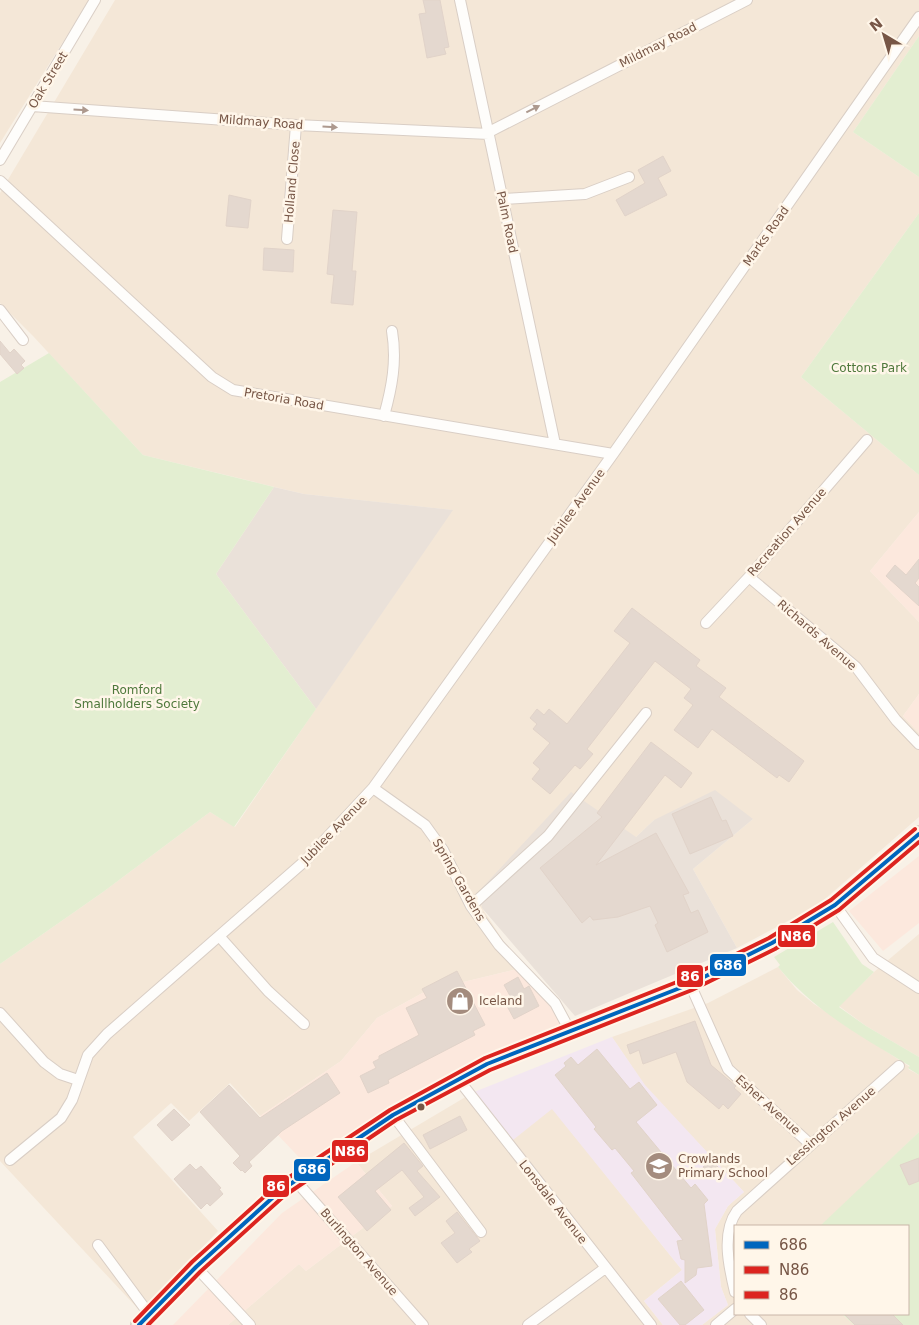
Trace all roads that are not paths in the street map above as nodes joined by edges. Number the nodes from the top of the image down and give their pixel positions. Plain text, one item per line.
1 (95, 0) edge
2 (460, 0) edge
3 (747, 0) edge
4 (919, 17) edge
5 (32, 106) junction
6 (296, 125) junction
7 (489, 132) junction
8 (0, 160) edge
9 (628, 177) dead end
10 (0, 181) edge
11 (502, 199) junction
12 (287, 240) dead end
13 (0, 310) edge
14 (392, 331) dead end
15 (23, 340) dead end
16 (384, 416) junction
17 (867, 440) dead end
18 (555, 444) junction
19 (613, 454) junction
20 (749, 577) junction
21 (706, 623) dead end
22 (646, 713) dead end
23 (919, 744) edge
24 (374, 788) junction
25 (919, 834) edge
26 (835, 905) junction
27 (471, 906) junction
28 (219, 936) junction
29 (690, 984) junction
30 (919, 988) edge
31 (0, 1013) edge
32 (304, 1024) dead end
33 (570, 1031) junction
34 (899, 1066) dead end
35 (458, 1078) junction
36 (78, 1080) junction
37 (393, 1116) junction
38 (810, 1144) junction
39 (10, 1160) dead end
40 (295, 1180) junction
41 (481, 1232) dead end
42 (98, 1245) dead end
43 (196, 1267) junction
44 (604, 1269) junction
45 (734, 1284) edge
46 (734, 1310) edge
47 (751, 1315) edge
48 (144, 1319) edge
49 (250, 1325) edge
50 (423, 1325) edge
51 (528, 1325) edge
52 (650, 1325) edge
53 (716, 1325) edge
54 (761, 1325) edge

1 - 5 street, Oak Street
2 - 7 street, Palm Road
7 -> 3 street, Mildmay Road
4 - 19 street, Marks Road
5 -> 6 street, Mildmay Road
5 - 8 street, Oak Street
6 -> 7 street, Mildmay Road
6 - 12 street, Holland Close
7 - 11 street, Palm Road
9 - 11 street
10 - 16 street, Pretoria Road
11 - 18 street, Palm Road
13 - 15 street
14 - 16 street
16 - 18 street, Pretoria Road
17 - 20 street, Recreation Avenue
18 - 19 street, Pretoria Road
19 - 24 street, Jubilee Avenue
20 - 21 street, Recreation Avenue
20 - 23 street, Richards Avenue
22 - 27 street
24 - 27 street, Spring Gardens
24 - 28 street, Jubilee Avenue
25 - 26 main road
26 - 29 main road
26 - 30 street
27 - 33 street, Spring Gardens
28 - 32 street
28 - 36 street, Jubilee Avenue
29 - 33 main road
29 - 38 street, Esher Avenue
31 - 36 street
33 - 35 main road
34 - 38 street, Lessington Avenue
35 - 37 main road
35 - 44 street, Lonsdale Avenue
36 - 39 street, Jubilee Avenue
37 - 40 main road
37 - 41 street
38 - 45 street, Lessington Avenue
40 - 43 main road
40 - 50 street, Burlington Avenue
42 - 48 street
43 - 48 main road
43 - 49 street
44 - 51 street
44 - 52 street, Lonsdale Avenue
46 - 53 street
47 - 54 street

